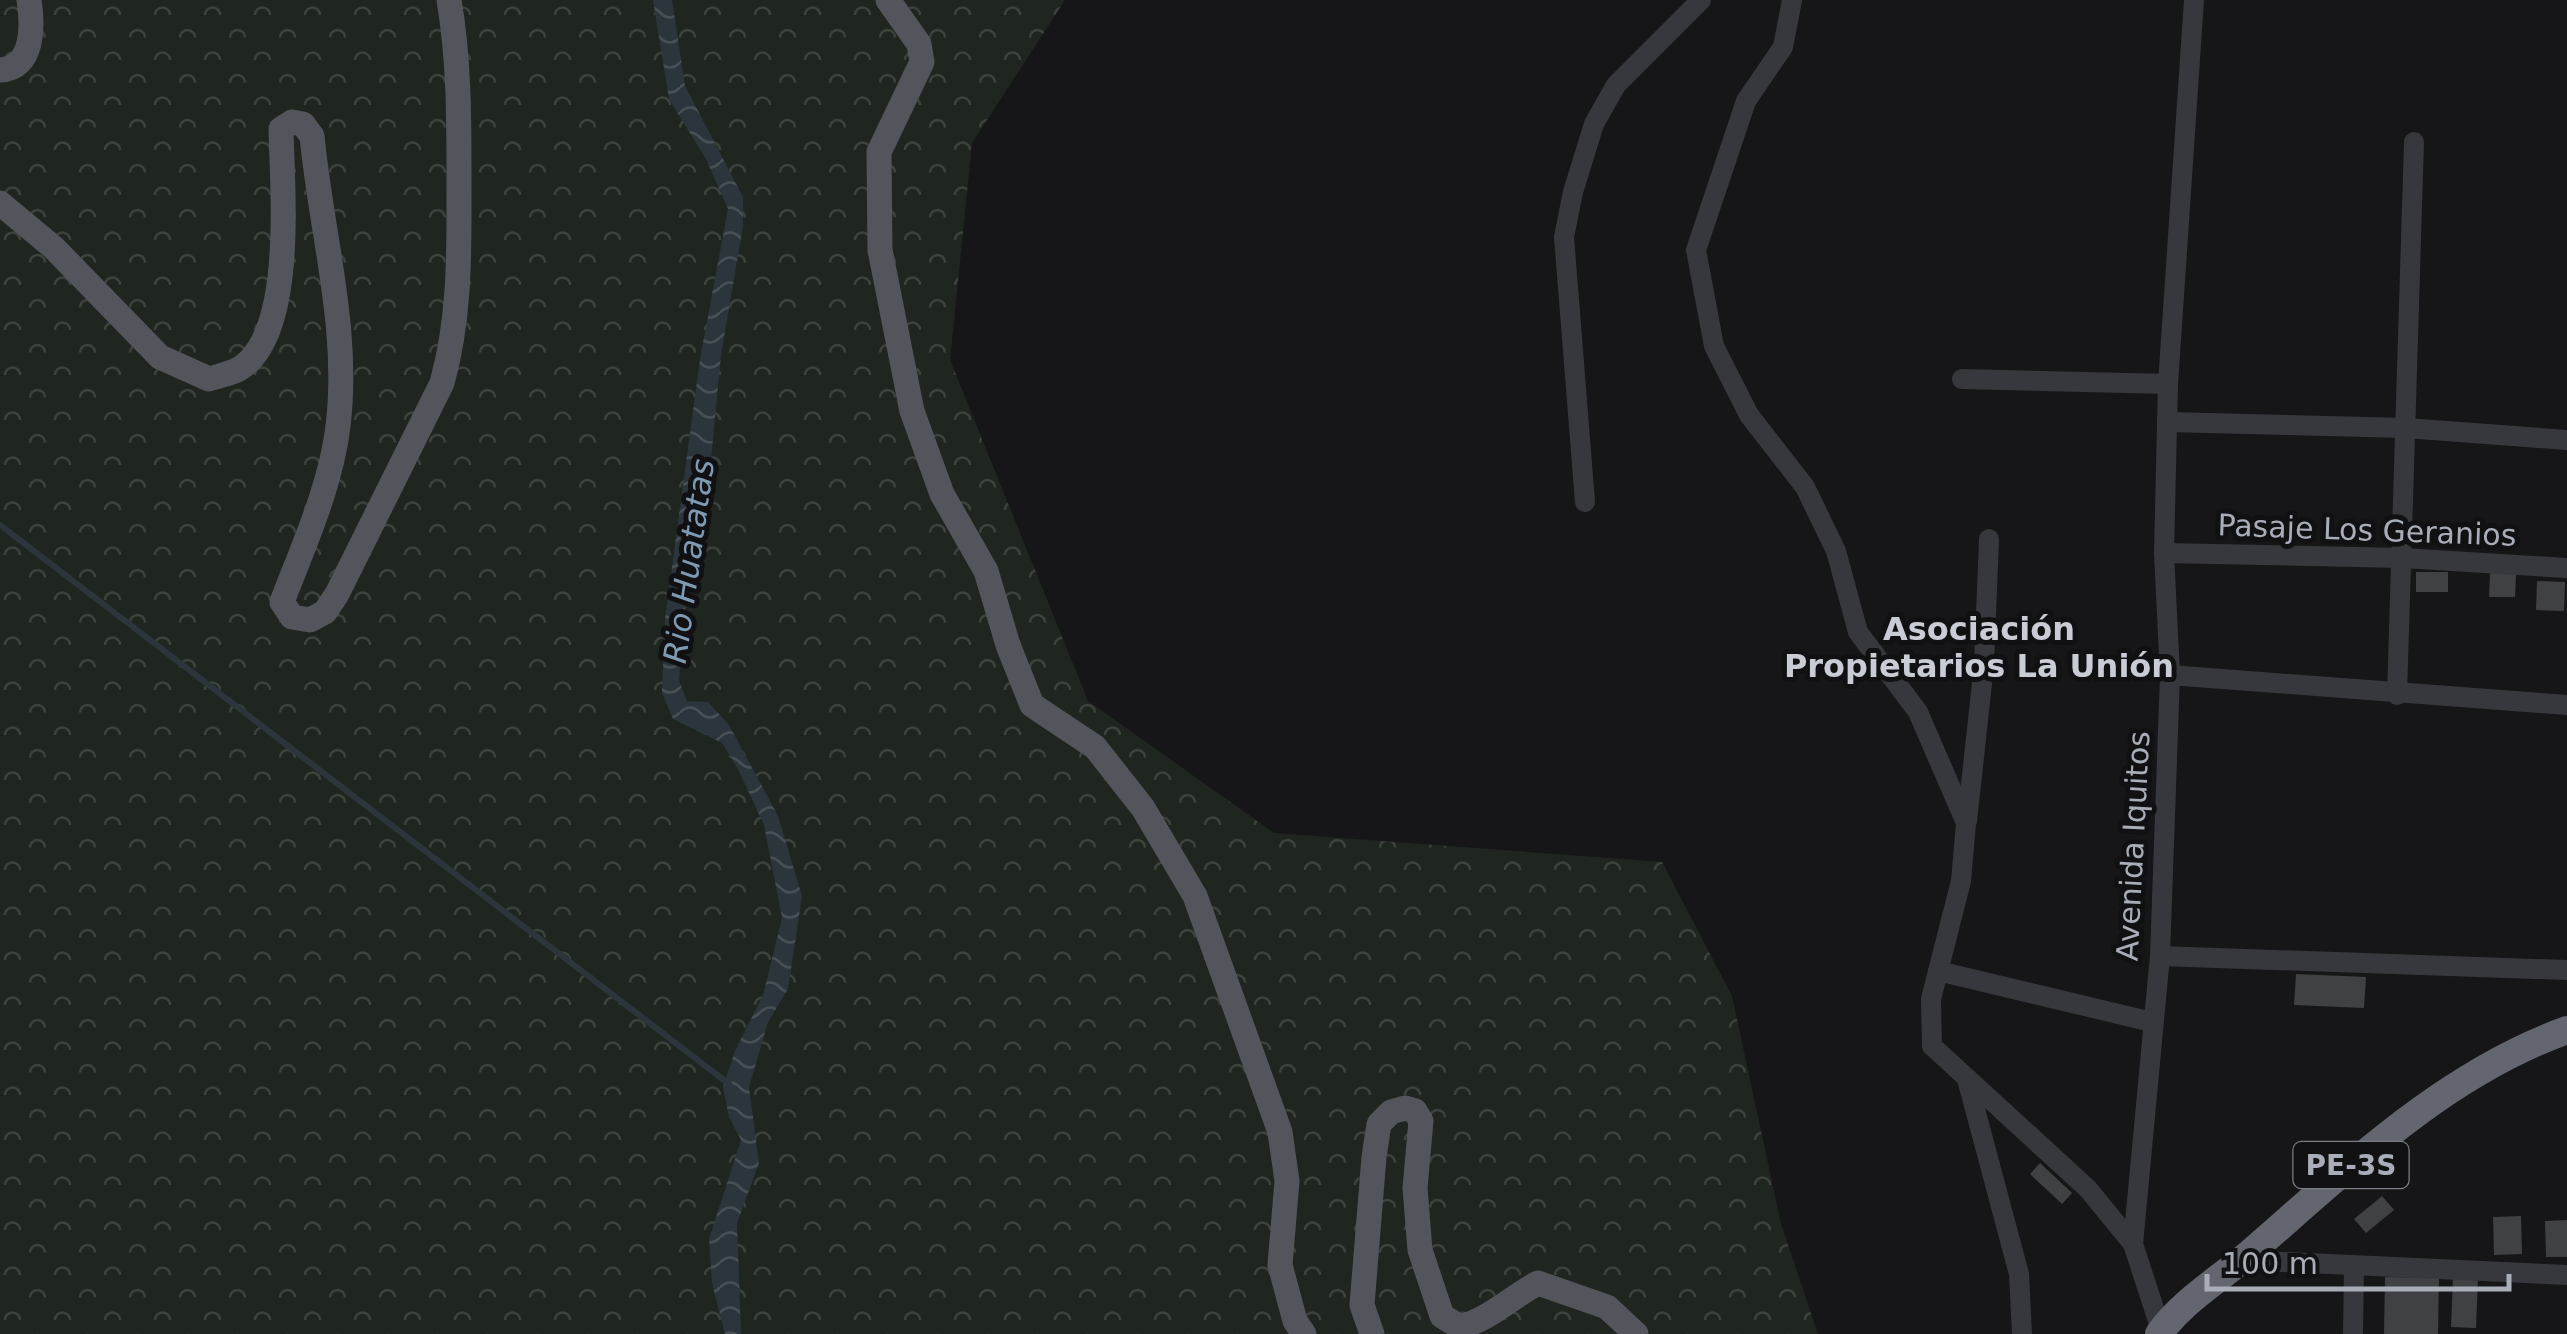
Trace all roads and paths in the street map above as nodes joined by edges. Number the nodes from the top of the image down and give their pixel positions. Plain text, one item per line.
1 (29, 0) edge
2 (449, 0) edge
3 (888, 0) edge
4 (1701, 0) edge
5 (1792, 0) edge
6 (2194, 0) edge
7 (0, 70) edge
8 (2414, 142) dead end
9 (0, 203) edge
10 (1962, 379) dead end
11 (2168, 384) junction
12 (2167, 422) junction
13 (2406, 428) junction
14 (2567, 440) edge
15 (1585, 502) dead end
16 (1988, 539) dead end
17 (2164, 553) junction
18 (2402, 558) junction
19 (2567, 568) edge
20 (2170, 675) junction
21 (2397, 695) junction
22 (2567, 705) edge
23 (1966, 823) junction
24 (2160, 956) junction
25 (2567, 970) edge
26 (1938, 971) junction
27 (2152, 1022) junction
28 (2567, 1030) edge
29 (1967, 1078) junction
30 (2133, 1244) junction
31 (2242, 1260) junction
32 (2354, 1267) junction
33 (2567, 1275) edge
34 (2160, 1332) edge
35 (1304, 1334) edge
36 (1372, 1334) edge
37 (1636, 1334) edge
38 (2022, 1334) edge
39 (2353, 1334) edge

1 - 7 main road
2 - 9 main road
3 - 35 main road
4 - 15 street
5 - 23 street
6 - 11 street, Avenida Iquitos
8 - 13 street
10 - 11 street
11 - 12 street, Avenida Iquitos
12 - 13 street
12 - 17 street, Avenida Iquitos
13 - 14 street
13 - 18 street
16 - 23 street
17 - 18 street, Pasaje Los Geranios
17 - 20 street, Avenida Iquitos
18 - 19 street, Pasaje Los Geranios
18 - 21 street
20 - 21 street
20 - 24 street, Avenida Iquitos
21 - 22 street
23 - 26 street
24 - 25 street
24 - 27 street, Avenida Iquitos
26 - 27 street
26 - 29 street
27 - 30 street, Avenida Iquitos
28 - 31 highway, PE-3S
29 - 30 street
29 - 38 street
30 - 34 street, Avenida Iquitos
31 - 32 street
31 - 34 highway, PE-3S
32 - 33 street
32 - 39 street
36 - 37 main road

